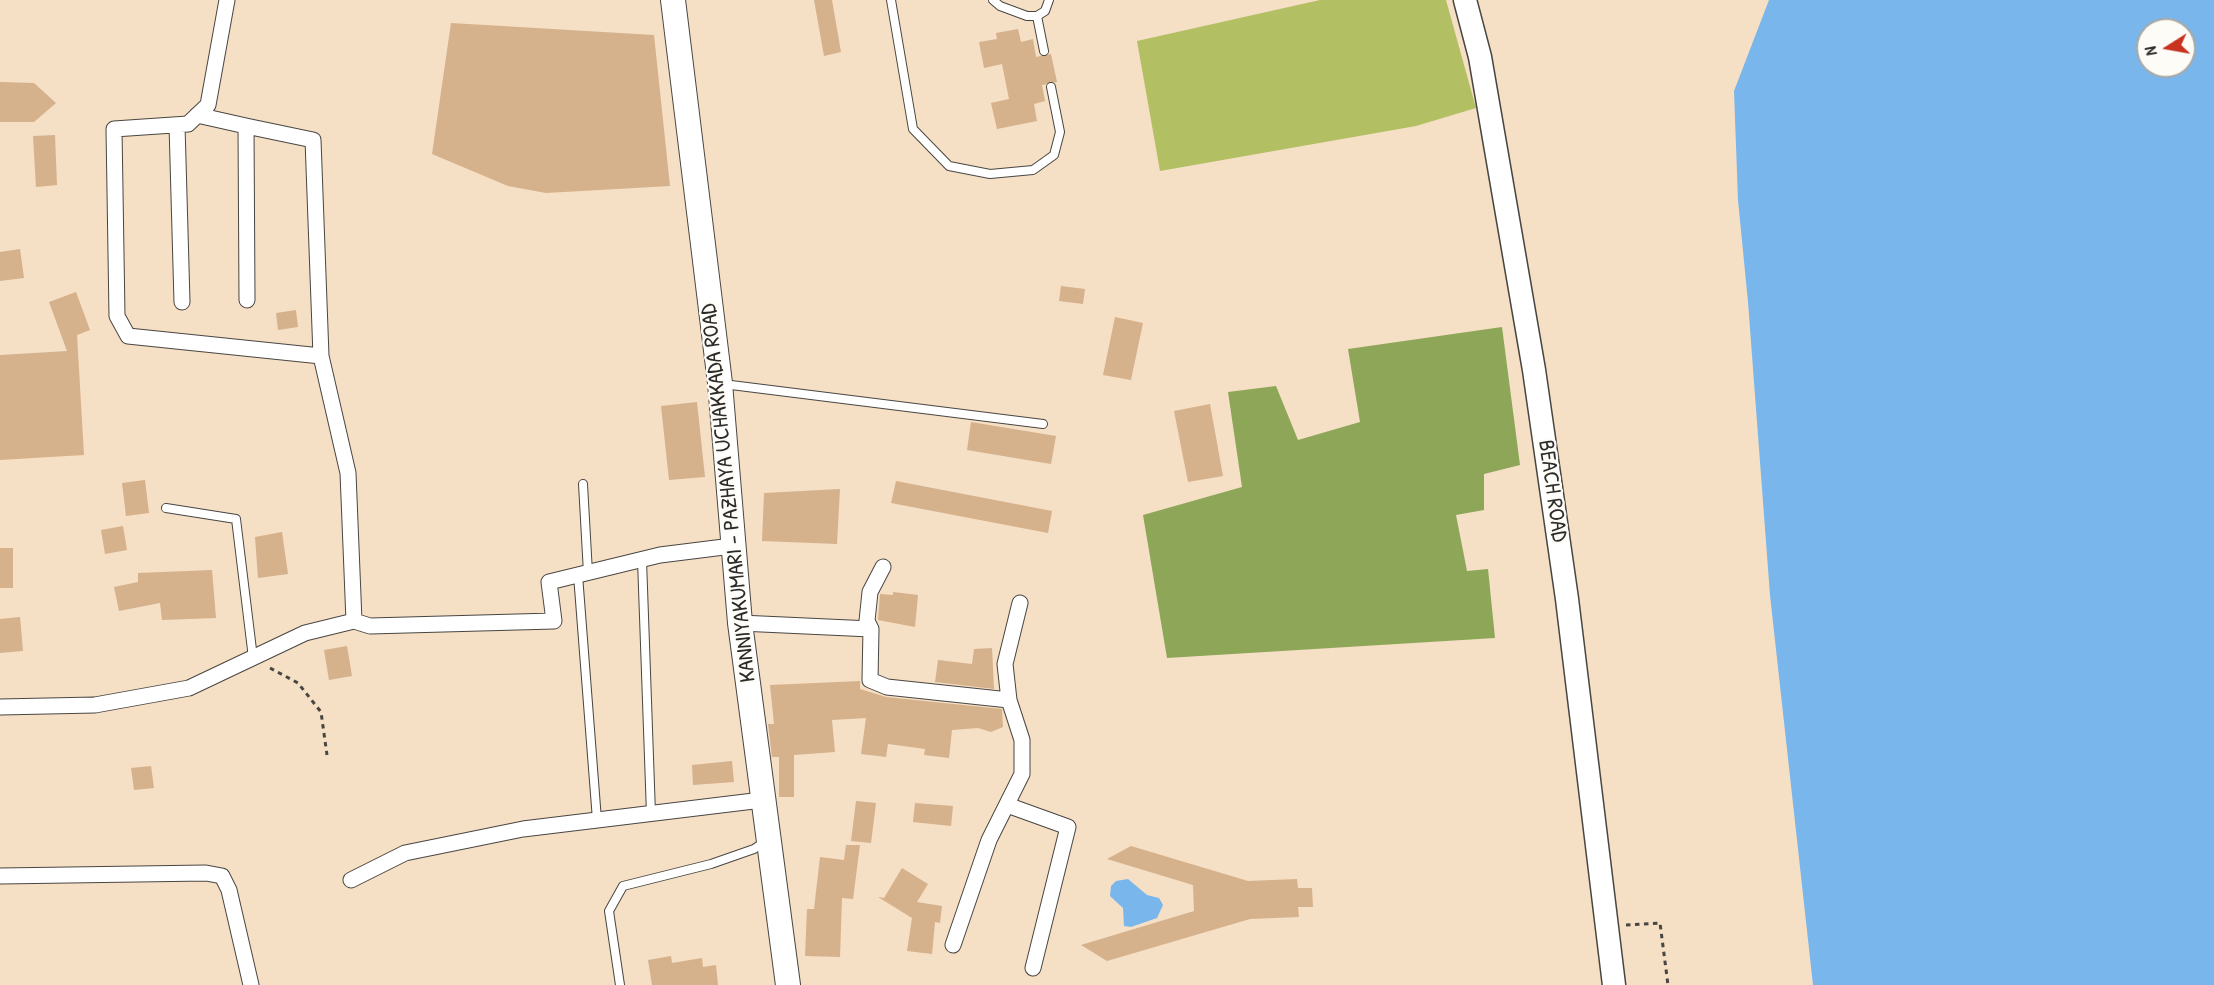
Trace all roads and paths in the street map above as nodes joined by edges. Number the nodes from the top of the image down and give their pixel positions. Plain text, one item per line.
1 (227, 0) edge
2 (674, 0) edge
3 (891, 0) edge
4 (993, 0) edge
5 (1049, 0) edge
6 (1466, 0) edge
7 (1037, 16) junction
8 (1044, 51) dead end
9 (1051, 87) dead end
10 (197, 115) junction
11 (177, 125) junction
12 (246, 126) junction
13 (247, 300) dead end
14 (182, 302) dead end
15 (321, 356) junction
16 (720, 383) junction
17 (1043, 424) dead end
18 (583, 483) dead end
19 (166, 508) dead end
20 (732, 546) junction
21 (642, 560) junction
22 (883, 567) dead end
23 (583, 574) junction
24 (1020, 603) dead end
25 (354, 621) junction
26 (740, 623) junction
27 (871, 629) junction
28 (253, 657) junction
29 (1009, 700) junction
30 (0, 707) edge
31 (327, 755) dead end
32 (762, 800) junction
33 (1006, 805) junction
34 (651, 814) junction
35 (597, 820) junction
36 (768, 839) junction
37 (0, 876) edge
38 (351, 880) dead end
39 (1606, 926) junction
40 (953, 945) dead end
41 (1033, 968) dead end
42 (251, 985) edge
43 (620, 985) edge
44 (788, 985) edge
45 (1614, 985) edge
46 (1668, 985) edge

1 - 10 street
2 - 16 main road, KANNIYAKUMARI - PAZHAYA UCHAKKADA ROAD
3 - 9 lane
4 - 7 lane
5 - 7 lane
6 - 39 street, BEACH ROAD
7 - 8 lane
10 - 11 street
10 - 12 street
11 - 14 street
11 - 15 street
12 - 13 street
12 - 15 street
15 - 25 street
16 - 17 lane
16 - 20 main road, KANNIYAKUMARI - PAZHAYA UCHAKKADA ROAD
18 - 23 lane
19 - 28 lane
20 - 21 street
20 - 26 main road, KANNIYAKUMARI - PAZHAYA UCHAKKADA ROAD
21 - 23 street
21 - 34 lane
22 - 27 street
23 - 25 street
23 - 35 lane
24 - 29 street
25 - 28 street
26 - 27 street
26 - 32 main road, KANNIYAKUMARI - PAZHAYA UCHAKKADA ROAD
27 - 29 street
28 - 30 street
28 - 31 path
29 - 33 street
32 - 34 street
32 - 36 main road, KANNIYAKUMARI - PAZHAYA UCHAKKADA ROAD
33 - 40 street
33 - 41 street
34 - 35 street
35 - 38 street
36 - 43 lane
36 - 44 main road, KANNIYAKUMARI - PAZHAYA UCHAKKADA ROAD
37 - 42 street
39 - 45 street, BEACH ROAD
39 - 46 path

